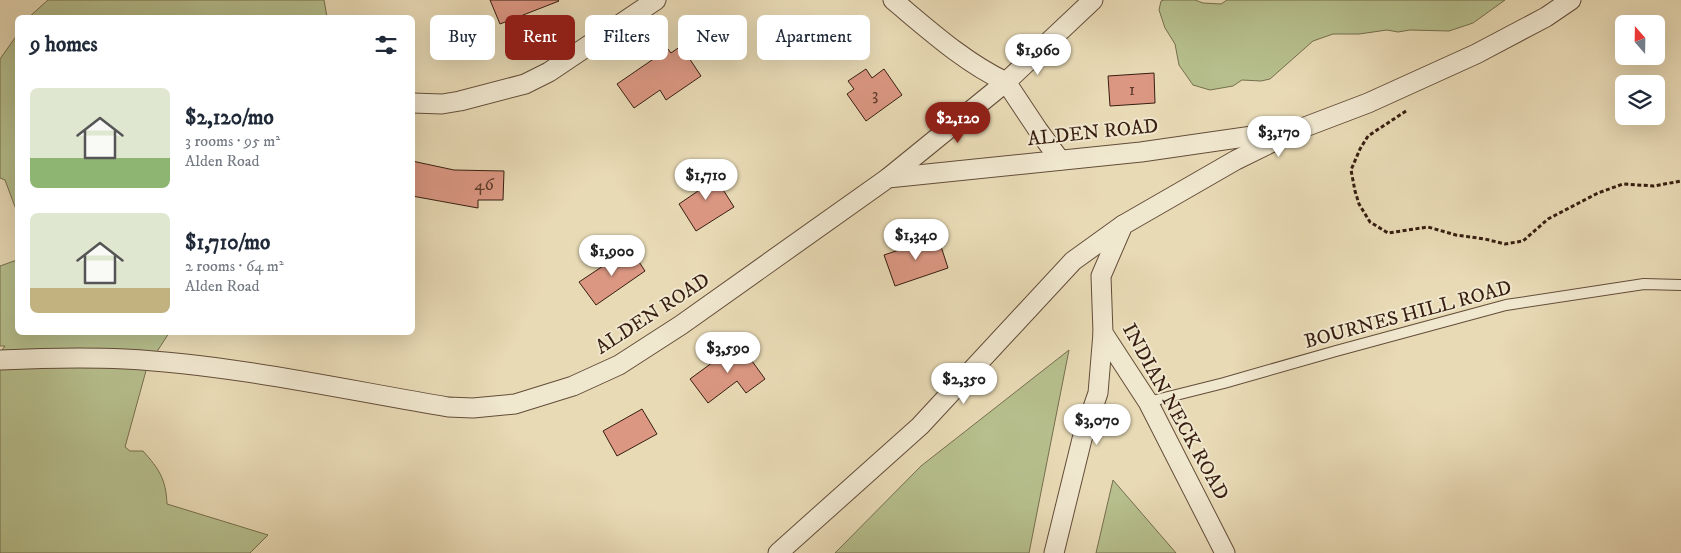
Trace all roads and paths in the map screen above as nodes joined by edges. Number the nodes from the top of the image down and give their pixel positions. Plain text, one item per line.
1 (656, 0) edge
2 (893, 0) edge
3 (1092, 0) edge
4 (1571, 0) edge
5 (1006, 82) junction
6 (415, 103) edge
7 (1409, 109) dead end
8 (1300, 129) junction
9 (1060, 160) junction
10 (888, 178) junction
11 (1681, 181) edge
12 (1123, 225) junction
13 (1681, 284) edge
14 (1103, 333) junction
15 (0, 360) edge
16 (1148, 402) junction
17 (778, 553) edge
18 (1054, 553) edge
19 (1225, 553) edge

1 - 6 street
2 - 5 street
3 - 5 street
4 - 8 street
5 - 9 street
5 - 10 street
7 - 11 path
8 - 9 street, ALDEN ROAD
8 - 12 street
9 - 10 street, ALDEN ROAD
10 - 15 street, ALDEN ROAD
12 - 14 street, INDIAN NECK ROAD
12 - 17 street
13 - 16 lane, BOURNES HILL ROAD
14 - 16 street, INDIAN NECK ROAD
14 - 18 street
16 - 19 street, INDIAN NECK ROAD

